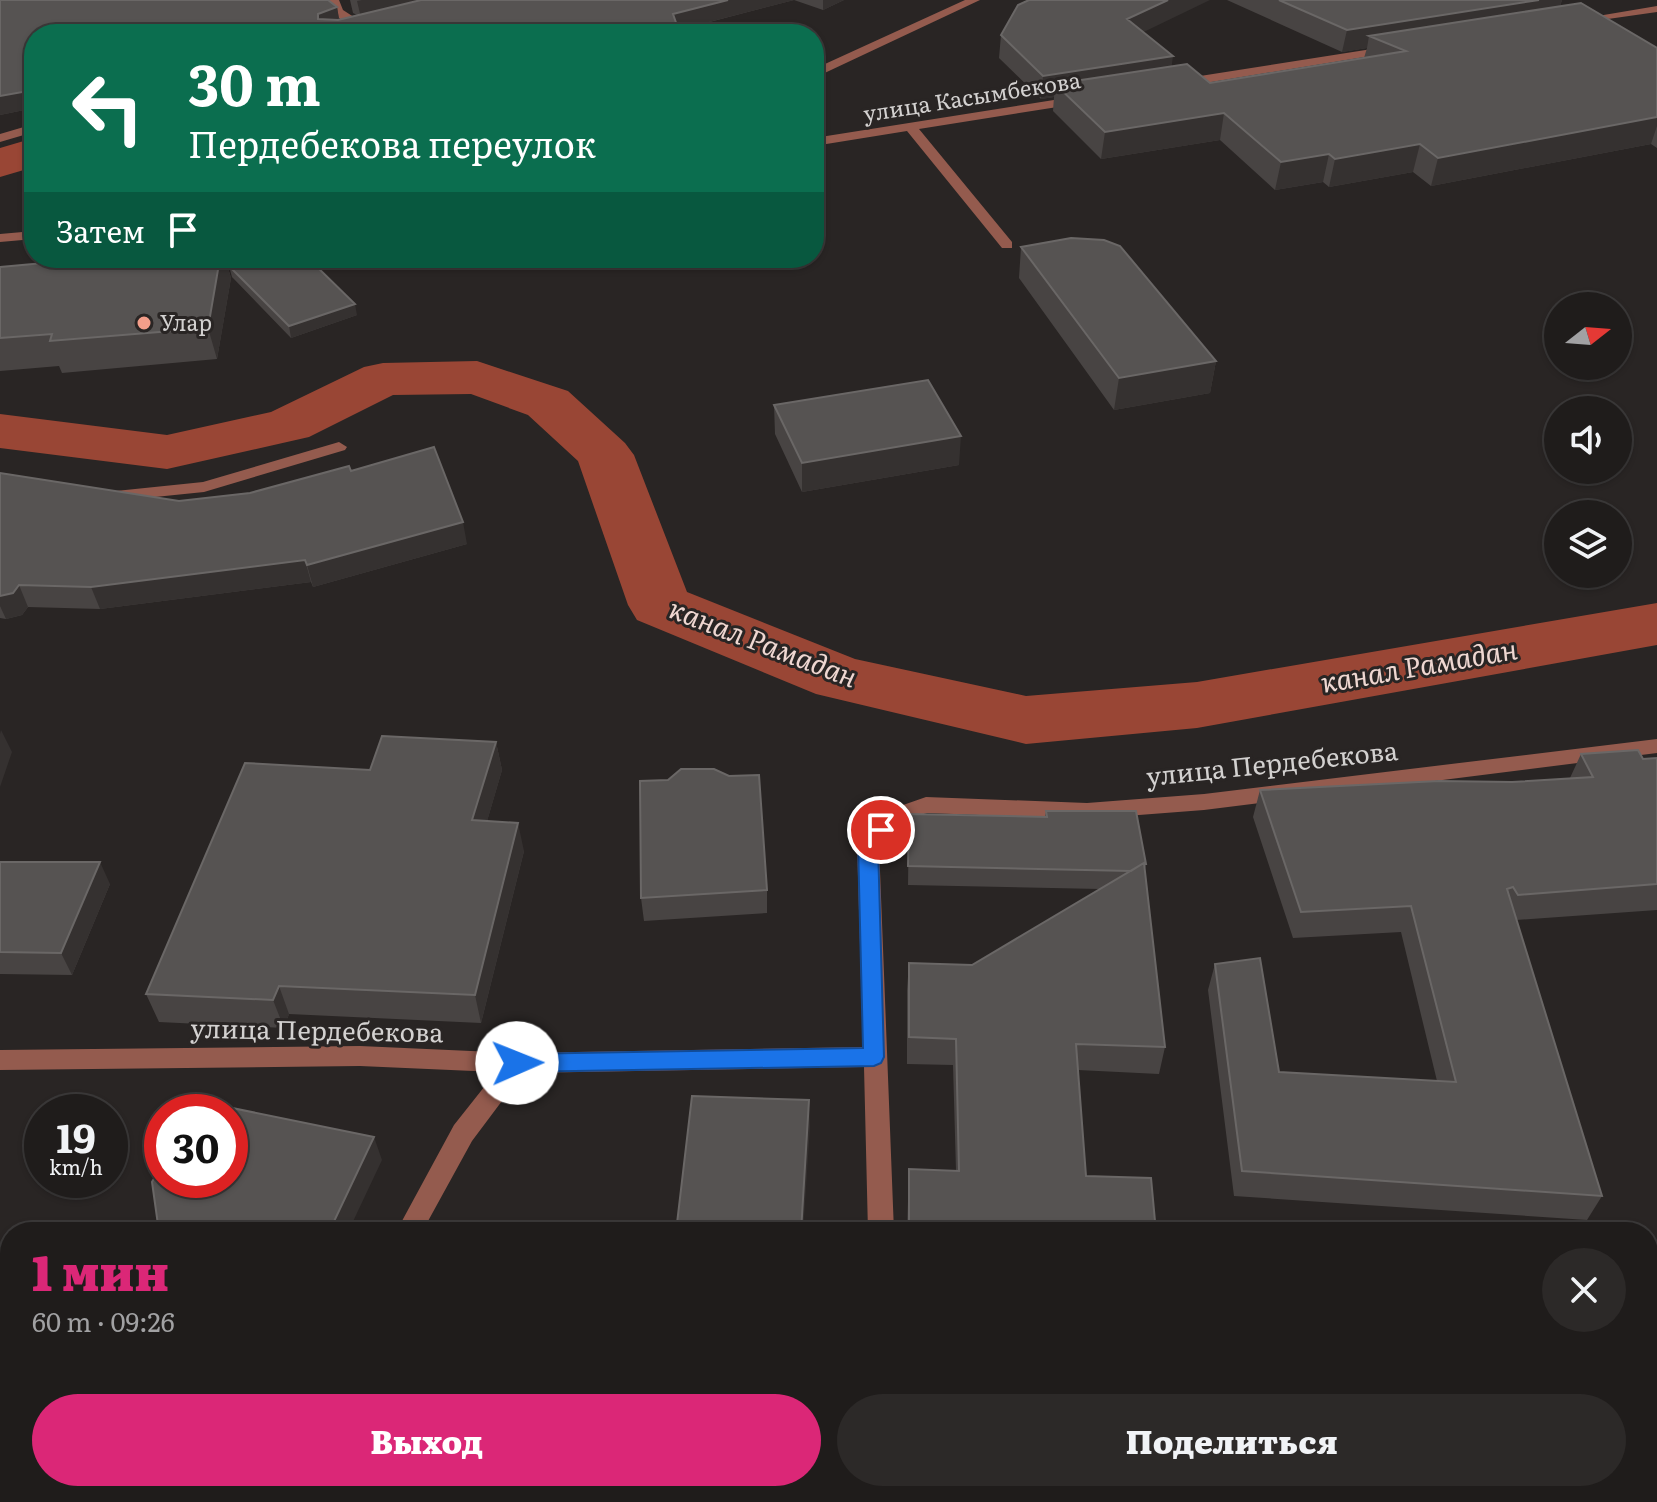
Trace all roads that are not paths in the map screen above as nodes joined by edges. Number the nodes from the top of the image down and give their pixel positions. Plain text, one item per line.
1 (333, 0) edge
2 (974, 0) edge
3 (1657, 9) edge
4 (1577, 18) edge
5 (362, 24) edge
6 (1398, 49) edge
7 (824, 69) edge
8 (1162, 87) edge
9 (1099, 97) edge
10 (910, 127) junction
11 (24, 131) edge
12 (0, 138) edge
13 (824, 140) edge
14 (24, 236) edge
15 (0, 238) edge
16 (1007, 245) dead end
17 (339, 447) dead end
18 (87, 495) edge
19 (1657, 746) edge
20 (874, 1057) junction
21 (0, 1060) edge
22 (517, 1063) junction
23 (414, 1222) edge
24 (881, 1222) edge

1 - 5 street
2 - 7 street
3 - 4 street
6 - 8 street
9 - 10 street, улица Касымбекова
10 - 13 street, улица Касымбекова
10 - 16 street
11 - 12 street
14 - 15 street
17 - 18 street
19 - 20 street, улица Пердебекова
20 - 22 street, улица Пердебекова
20 - 24 street
21 - 22 street, улица Пердебекова
22 - 23 street

